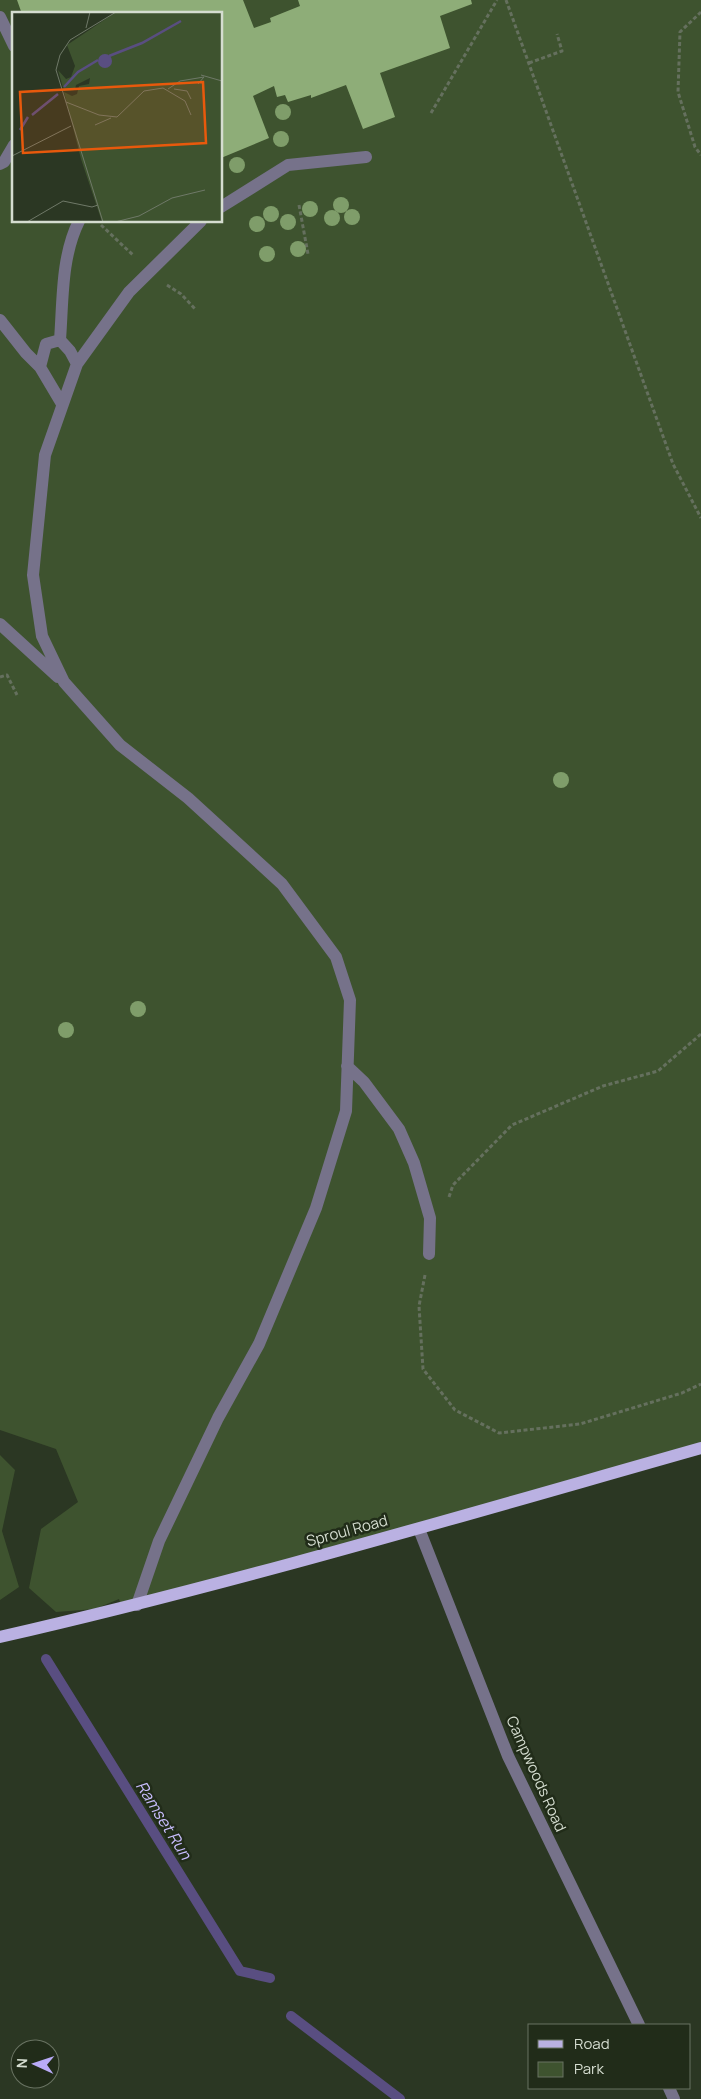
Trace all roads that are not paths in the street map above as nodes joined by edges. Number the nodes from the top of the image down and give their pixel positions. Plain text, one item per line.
1 (0, 18) edge
2 (12, 42) edge
3 (12, 149) edge
4 (366, 157) dead end
5 (0, 164) edge
6 (222, 207) edge
7 (78, 222) edge
8 (200, 222) edge
9 (0, 320) edge
10 (60, 340) junction
11 (77, 364) junction
12 (40, 367) junction
13 (62, 404) junction
14 (0, 624) edge
15 (64, 682) junction
16 (347, 1066) junction
17 (429, 1254) road end
18 (701, 1448) edge
19 (419, 1528) junction
20 (137, 1605) junction
21 (0, 1637) edge
22 (639, 2024) edge

1 - 2 street
3 - 5 street
4 - 6 street
7 - 10 street
8 - 11 street
9 - 12 street
10 - 11 street
10 - 12 street
11 - 13 street
12 - 13 street
13 - 15 street
14 - 15 street
15 - 16 street
16 - 17 street
16 - 20 street
18 - 19 main road, Sproul Road
19 - 20 main road, Sproul Road
19 - 22 street, Campwoods Road
20 - 21 main road, Sproul Road

